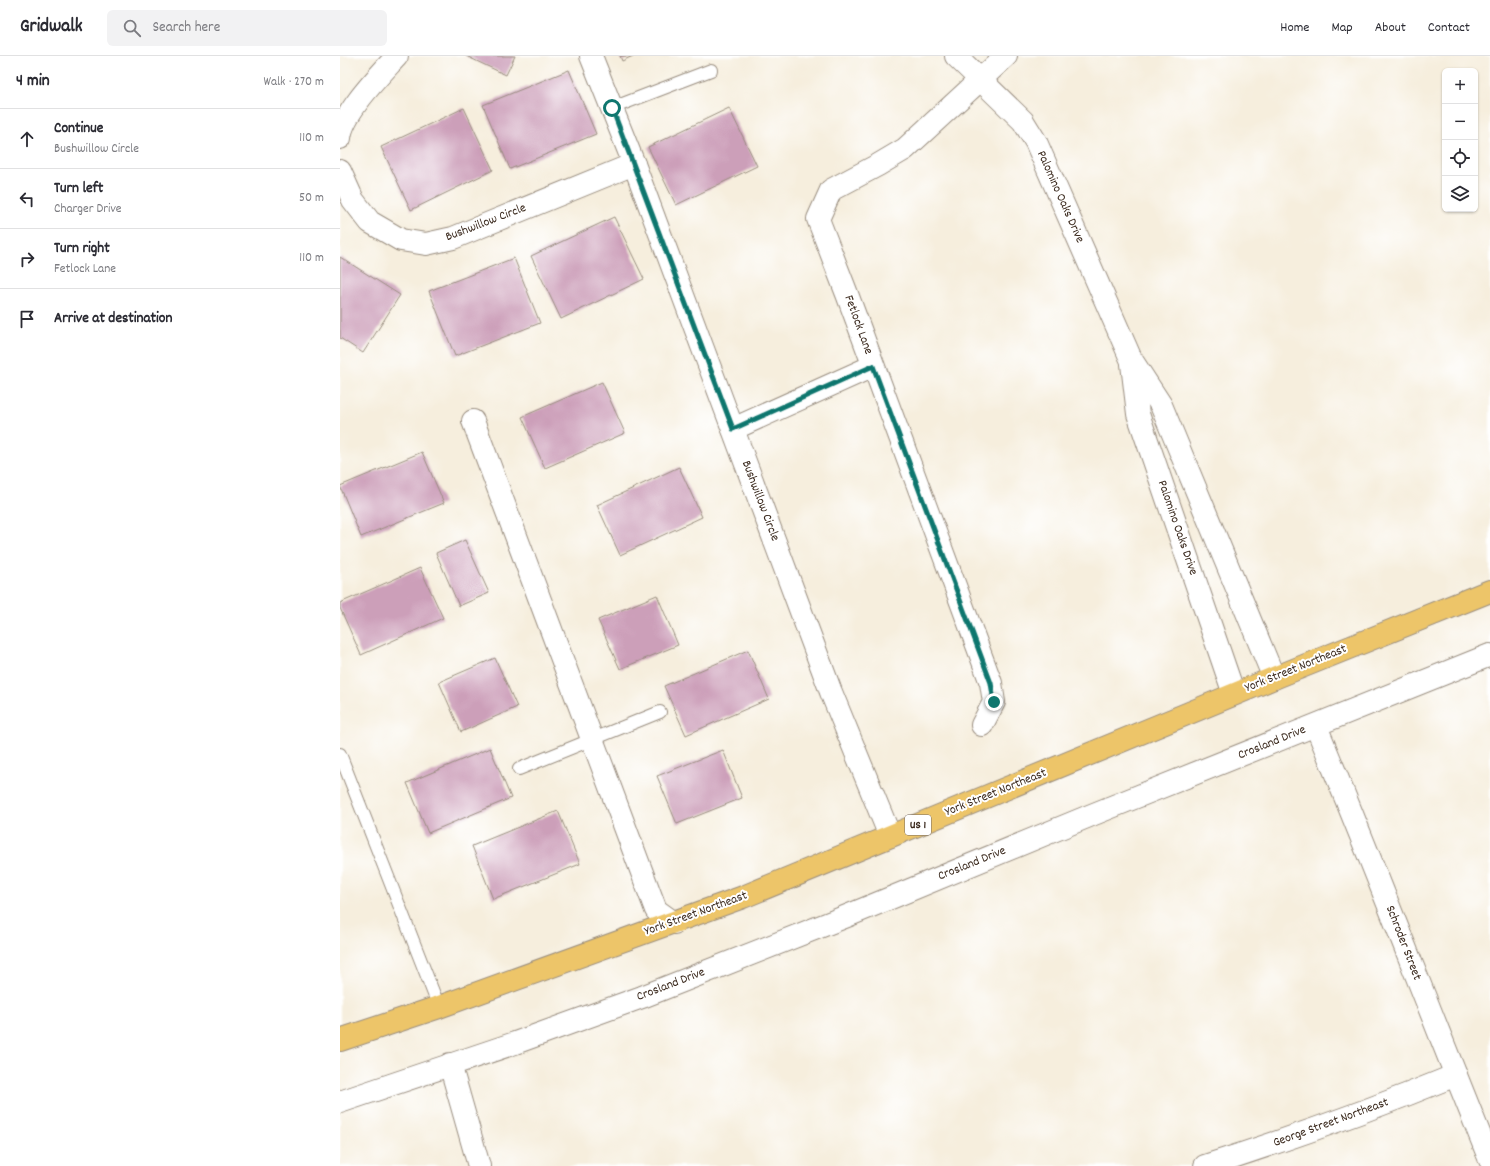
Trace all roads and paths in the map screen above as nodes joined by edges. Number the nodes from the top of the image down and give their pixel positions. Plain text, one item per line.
1 (397, 56) edge
2 (591, 56) edge
3 (956, 56) edge
4 (1006, 56) edge
5 (711, 70) dead end
6 (979, 80) junction
7 (612, 108) junction
8 (340, 138) edge
9 (634, 164) junction
10 (340, 171) edge
11 (1131, 359) junction
12 (873, 366) junction
13 (473, 421) dead end
14 (733, 429) junction
15 (1490, 591) edge
16 (1490, 656) edge
17 (1274, 678) junction
18 (1234, 694) junction
19 (660, 712) dead end
20 (982, 725) dead end
21 (1316, 726) junction
22 (592, 739) junction
23 (340, 754) edge
24 (519, 769) dead end
25 (890, 836) junction
26 (674, 923) junction
27 (439, 1007) junction
28 (340, 1040) edge
29 (450, 1064) junction
30 (1456, 1075) junction
31 (340, 1102) edge
32 (1490, 1160) edge
33 (479, 1166) edge
34 (1205, 1166) edge

1 - 8 street
2 - 7 street, Bushwillow Circle
3 - 6 street, Palomino Oaks Drive
4 - 6 street, Fetlock Lane
5 - 7 lane
6 - 11 street, Palomino Oaks Drive
6 - 12 street, Fetlock Lane
7 - 9 street, Bushwillow Circle
9 - 10 street, Bushwillow Circle
9 - 14 street, Bushwillow Circle
11 - 17 street, Palomino Oaks Drive
11 - 18 street, Palomino Oaks Drive
12 - 14 street
12 - 20 street, Fetlock Lane
13 - 22 street
14 - 25 street, Bushwillow Circle
15 - 17 highway, York Street Northeast / US 1
16 - 21 street, Crosland Drive
17 - 18 highway, York Street Northeast / US 1
18 - 25 highway, York Street Northeast / US 1
19 - 22 lane
21 - 29 street, Crosland Drive
21 - 30 street, Schroder Street
22 - 24 lane
22 - 26 street
23 - 27 lane
25 - 26 highway, York Street Northeast / US 1
26 - 27 highway, York Street Northeast / US 1
27 - 28 highway, York Street Northeast / US 1
29 - 31 street, Crosland Drive
29 - 33 street
30 - 32 street, Schroder Street
30 - 34 street, George Street Northeast

